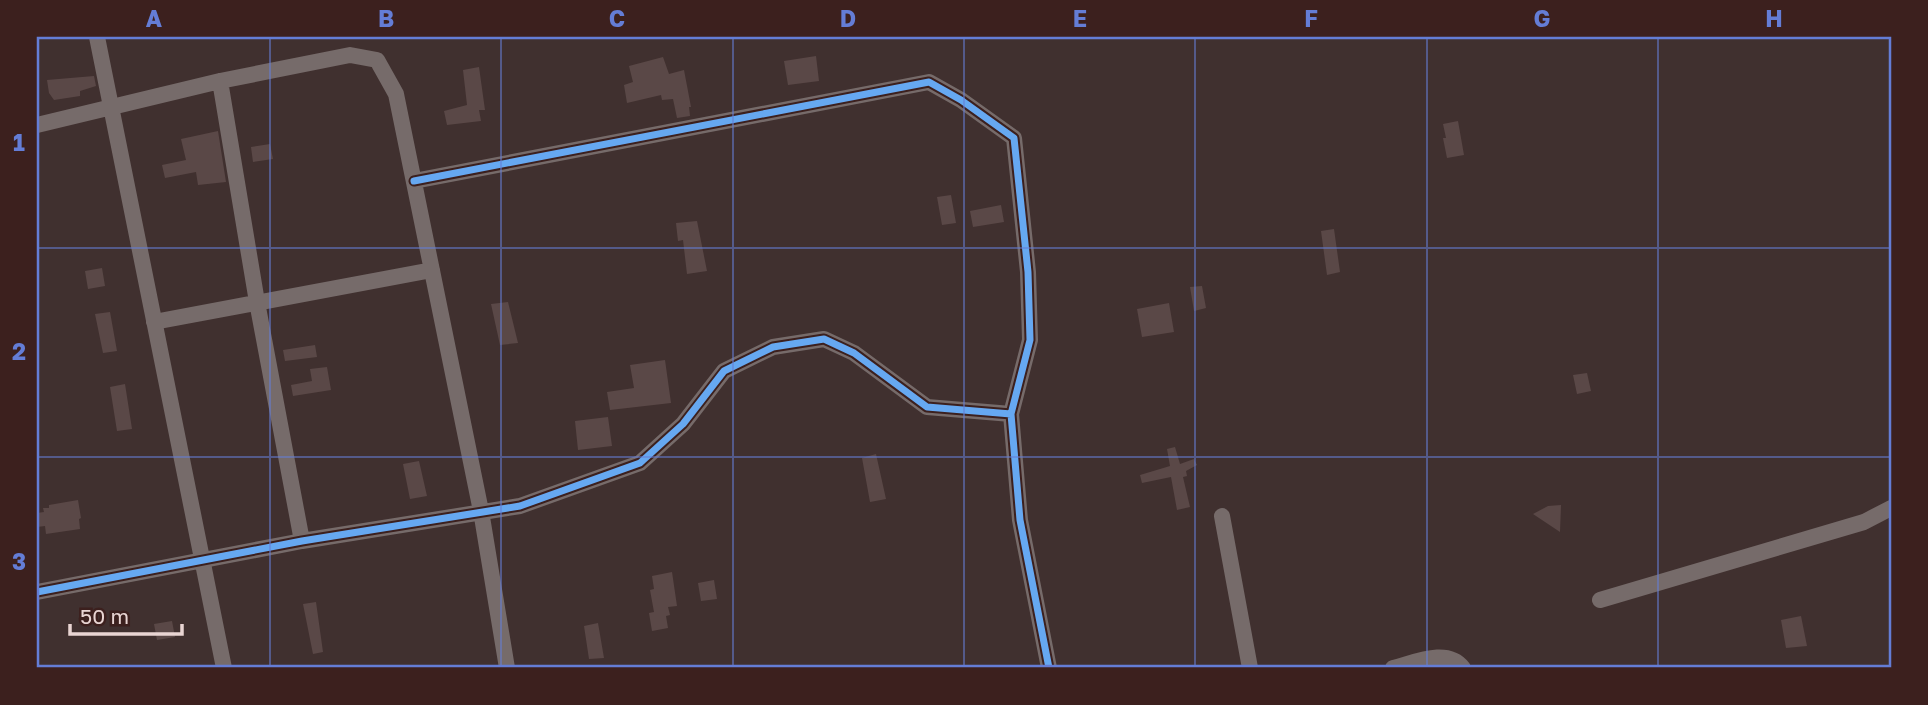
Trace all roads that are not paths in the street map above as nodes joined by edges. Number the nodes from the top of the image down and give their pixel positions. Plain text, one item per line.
1 (97, 37) edge
2 (220, 81) junction
3 (112, 107) junction
4 (37, 125) edge
5 (414, 181) junction
6 (432, 270) junction
7 (257, 302) junction
8 (154, 322) junction
9 (1010, 414) junction
10 (1891, 509) edge
11 (481, 511) junction
12 (1222, 516) dead end
13 (302, 541) junction
14 (202, 560) junction
15 (37, 592) edge
16 (1601, 600) dead end
17 (224, 668) edge
18 (507, 668) edge
19 (1049, 668) edge
20 (1250, 668) edge
21 (1393, 668) edge
22 (1463, 668) edge

1 - 3 street
2 - 3 street
2 - 5 street
2 - 7 street
3 - 4 street
3 - 8 street
5 - 6 street
5 - 9 street
6 - 7 street
6 - 11 street
7 - 8 street
7 - 13 street
8 - 14 street
9 - 11 street
9 - 19 street
10 - 16 street
11 - 13 street
11 - 18 street
12 - 20 street
13 - 14 street
14 - 15 street
14 - 17 street
21 - 22 street

